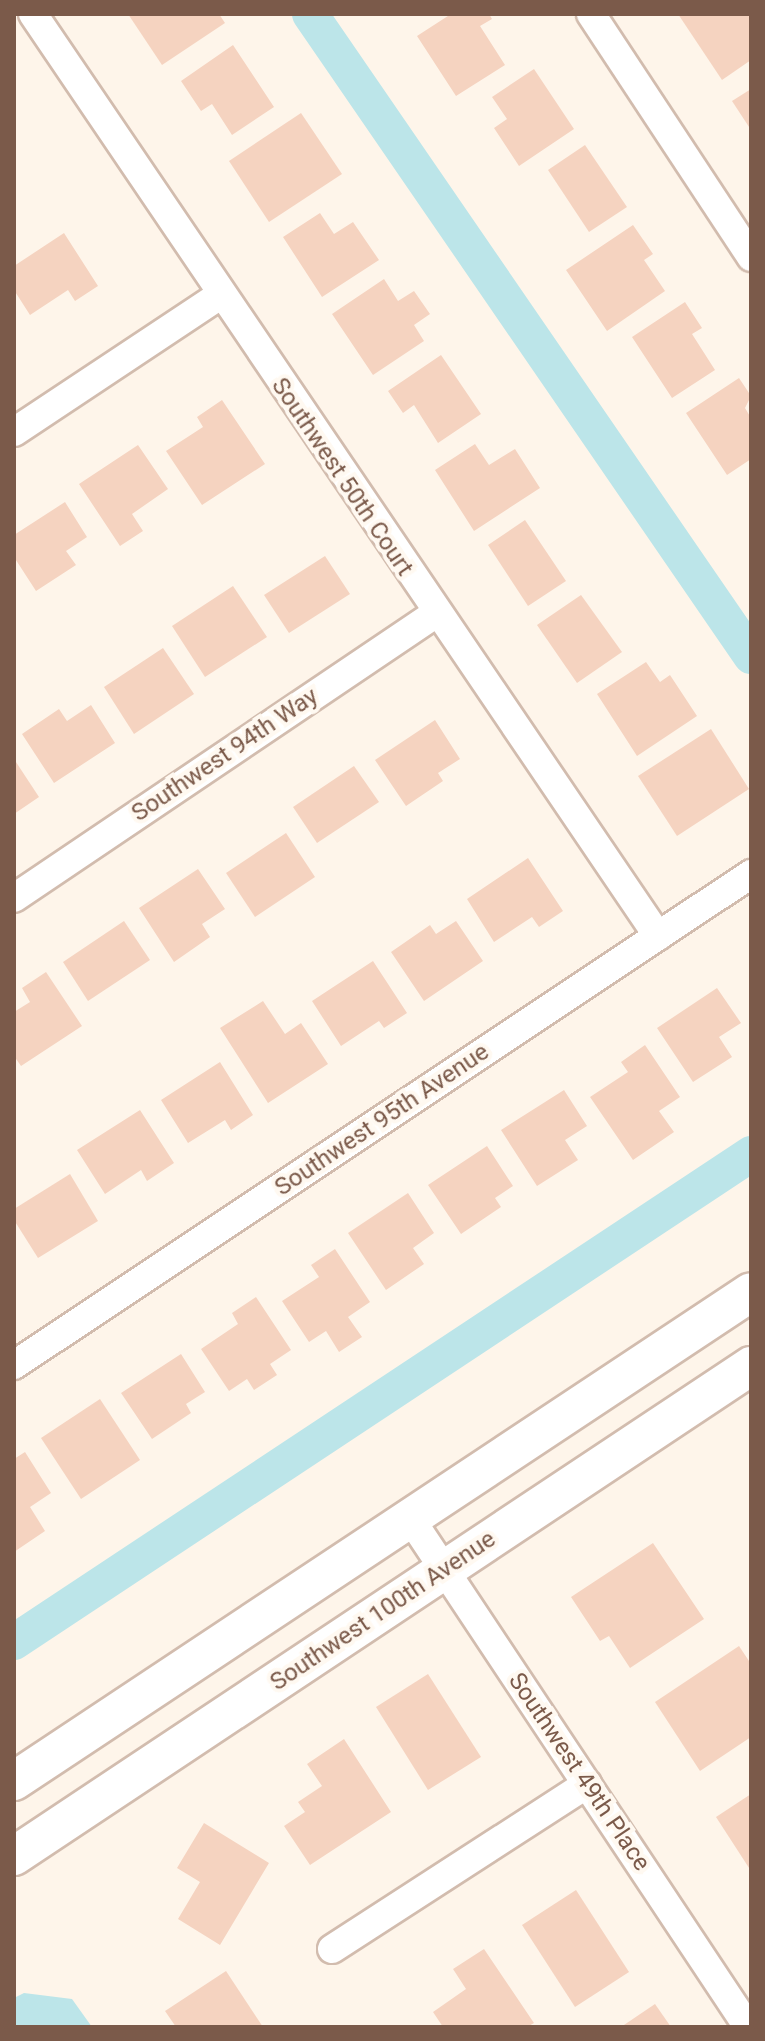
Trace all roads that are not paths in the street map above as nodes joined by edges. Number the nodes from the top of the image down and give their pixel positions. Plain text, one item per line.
1 (33, 14) edge
2 (591, 14) edge
3 (751, 257) edge
4 (219, 296) junction
5 (14, 432) edge
6 (435, 614) junction
7 (751, 874) edge
8 (14, 898) edge
9 (658, 936) junction
10 (751, 1292) edge
11 (14, 1365) edge
12 (751, 1366) edge
13 (410, 1518) junction
14 (444, 1570) junction
15 (14, 1781) edge
16 (587, 1784) junction
17 (14, 1856) edge
18 (332, 1949) dead end
19 (748, 2027) edge

1 - 4 street, Southwest 50th Court
2 - 3 street
4 - 5 street
4 - 6 street, Southwest 50th Court
6 - 8 street, Southwest 94th Way
6 - 9 street, Southwest 50th Court
7 - 9 street, Southwest 95th Avenue
9 - 11 street, Southwest 95th Avenue
10 - 13 main road
12 - 14 main road, Southwest 100th Avenue
13 - 14 street, Southwest 49th Place
13 - 15 main road
14 - 16 street, Southwest 49th Place
14 - 17 main road, Southwest 100th Avenue
16 - 18 street
16 - 19 street, Southwest 49th Place

